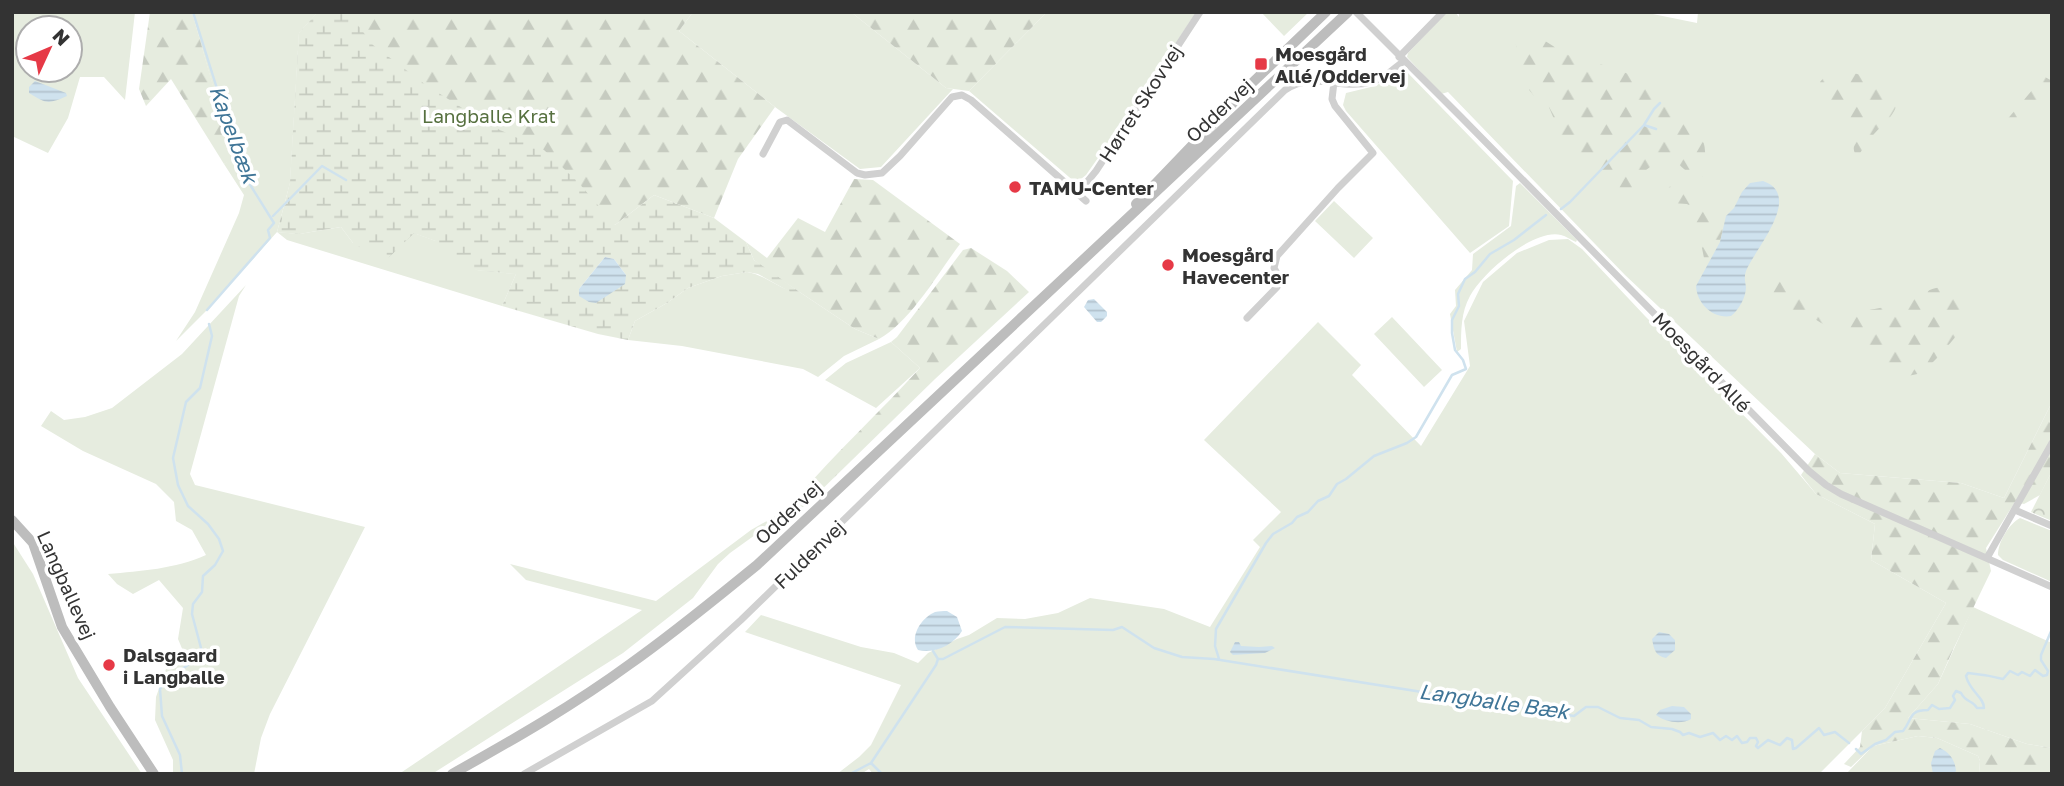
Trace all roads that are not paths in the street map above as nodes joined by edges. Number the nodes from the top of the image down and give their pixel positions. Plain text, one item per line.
1 (1200, 12) edge
2 (1326, 12) edge
3 (1348, 12) edge
4 (1356, 12) edge
5 (1443, 12) edge
6 (1401, 59) junction
7 (1334, 82) junction
8 (764, 154) dead end
9 (1078, 194) junction
10 (1086, 201) dead end
11 (1112, 230) junction
12 (1247, 318) dead end
13 (2052, 443) edge
14 (2014, 510) junction
15 (12, 520) edge
16 (2052, 526) edge
17 (1987, 558) junction
18 (2052, 587) edge
19 (154, 774) edge
20 (452, 774) edge
21 (524, 774) edge

1 - 9 street, Hørret Skovvej
2 - 11 main road, Oddervej
3 - 11 main road, Oddervej
4 - 6 street, Moesgård Allé
5 - 6 street
6 - 7 street
6 - 17 street, Moesgård Allé
7 - 12 street
7 - 21 street, Fuldenvej
8 - 9 street
9 - 10 street
11 - 20 main road, Oddervej
13 - 14 street
14 - 16 street
14 - 17 street
15 - 19 main road, Langballevej
17 - 18 street, Moesgård Allé

